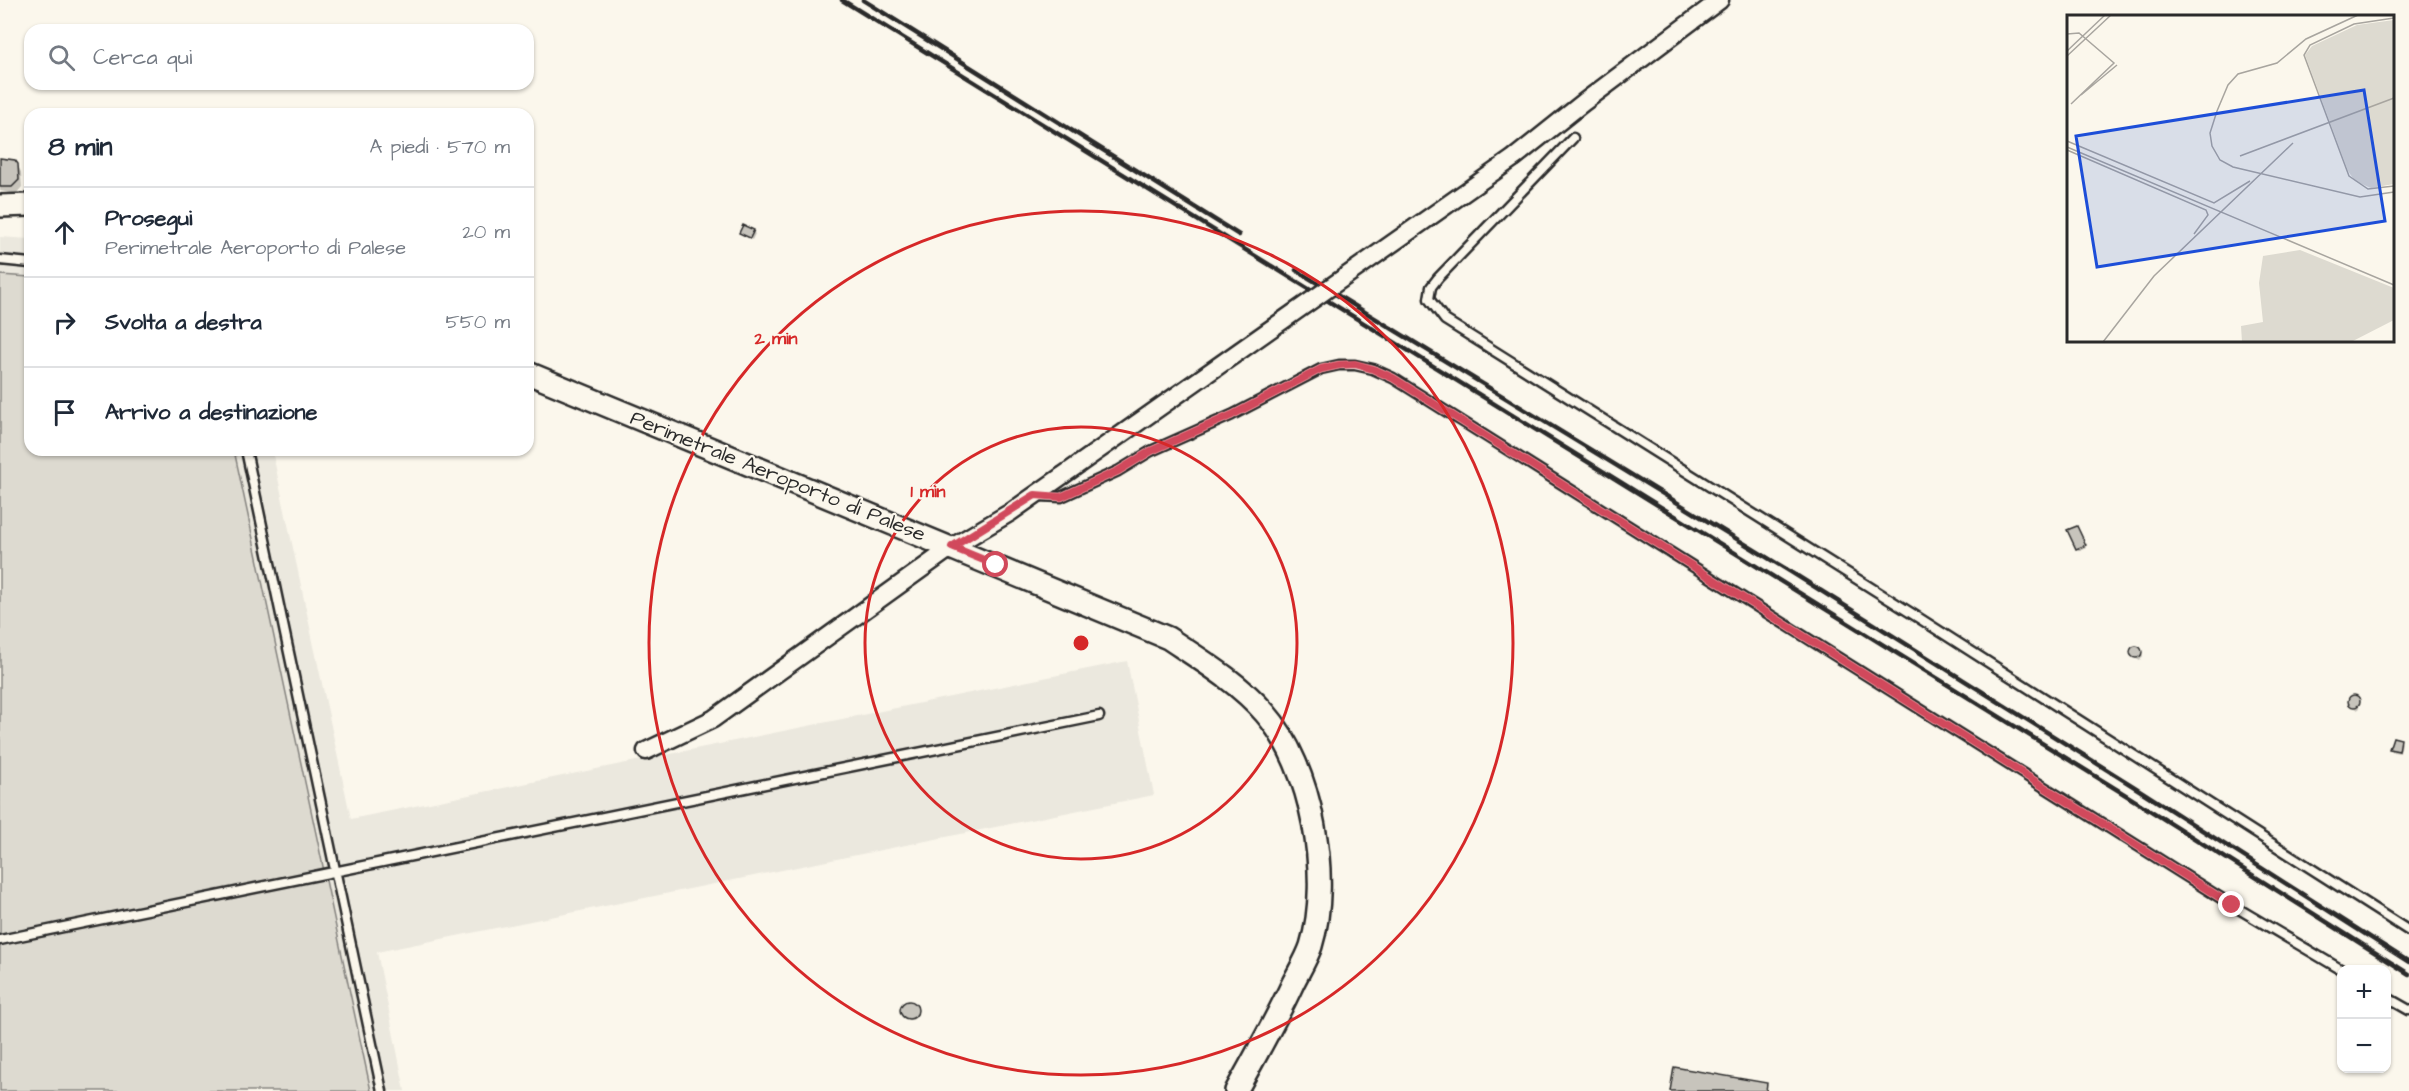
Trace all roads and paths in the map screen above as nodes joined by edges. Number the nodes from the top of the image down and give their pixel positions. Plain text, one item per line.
1 (1720, 0) edge
2 (1573, 138) dead end
3 (24, 205) edge
4 (0, 206) edge
5 (0, 260) edge
6 (24, 263) edge
7 (534, 375) edge
8 (247, 456) edge
9 (1035, 495) junction
10 (952, 547) junction
11 (1099, 716) dead end
12 (646, 751) dead end
13 (337, 870) junction
14 (2409, 931) edge
15 (0, 940) edge
16 (2337, 967) edge
17 (2391, 1000) edge
18 (2409, 1010) edge
19 (381, 1091) edge
20 (1236, 1091) edge

1 - 9 street, bridge
2 - 14 lane
3 - 4 street
5 - 6 lane
7 - 10 street, Perimetrale Aeroporto di Palese
8 - 13 lane
9 - 10 street
9 - 16 lane
10 - 12 street
10 - 20 street, Perimetrale Aeroporto di Palese
11 - 13 lane
13 - 15 lane
13 - 19 lane
17 - 18 lane

